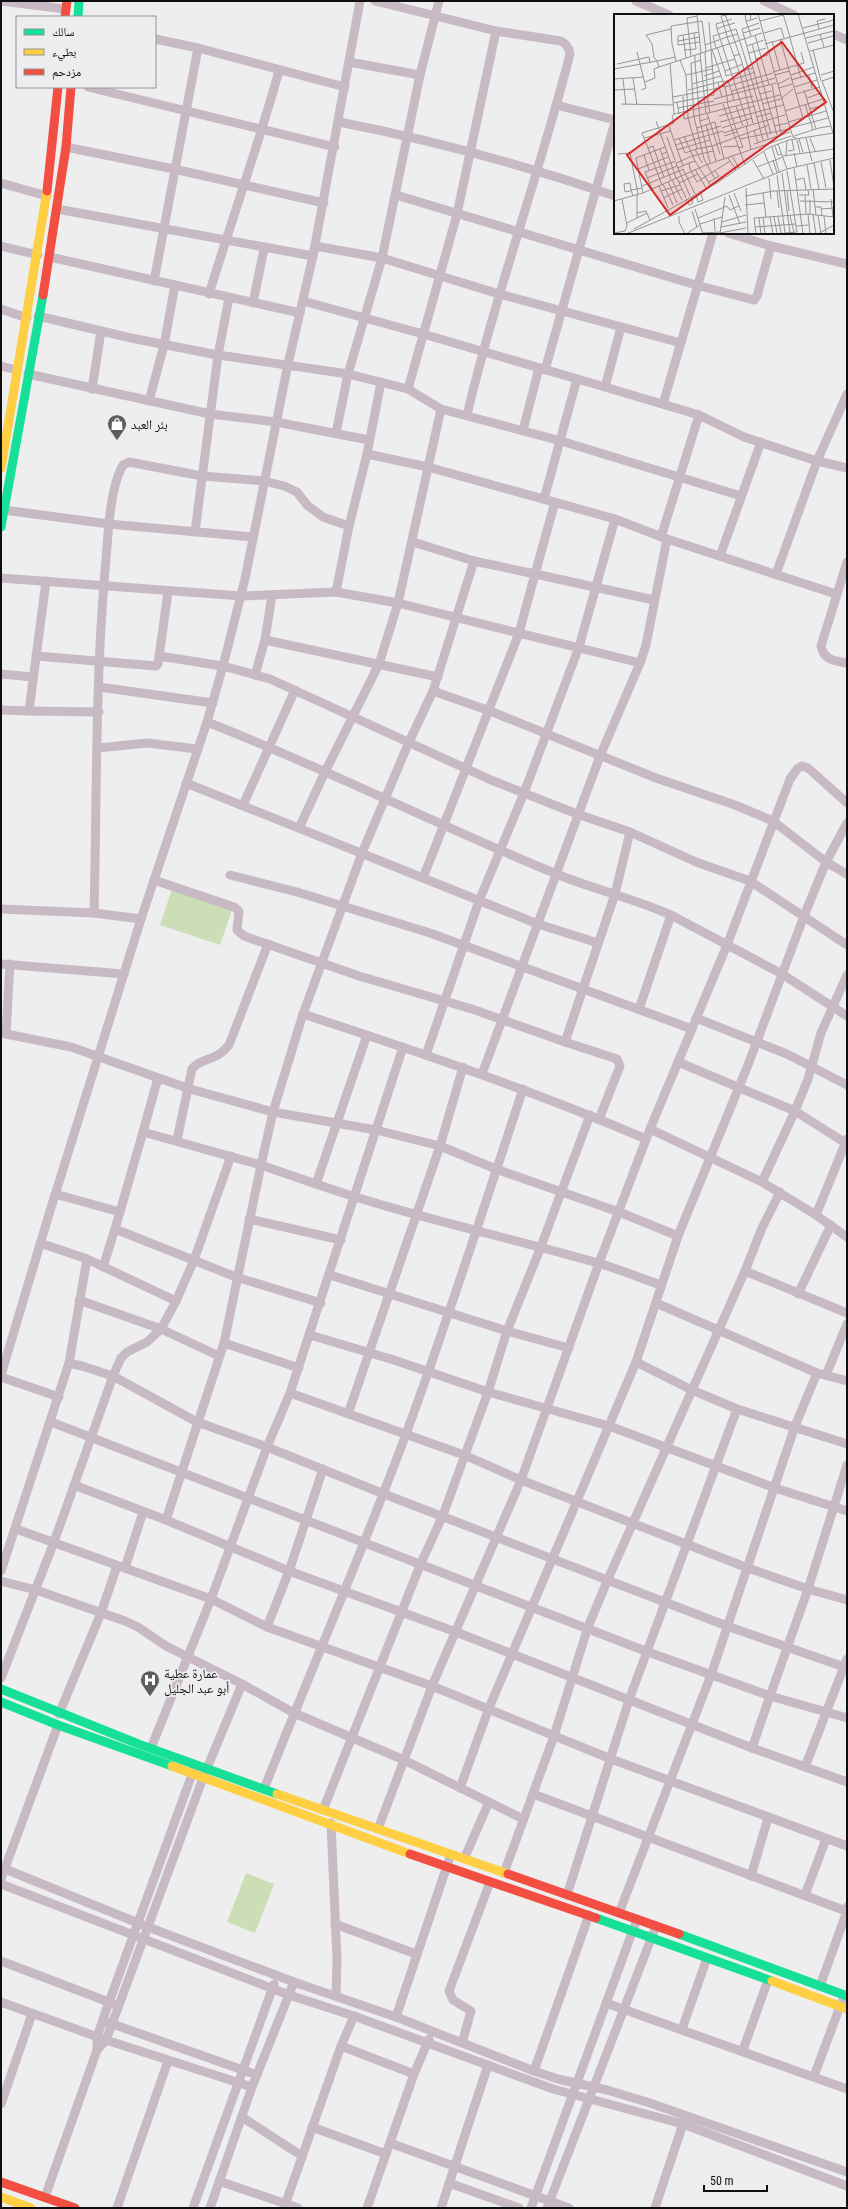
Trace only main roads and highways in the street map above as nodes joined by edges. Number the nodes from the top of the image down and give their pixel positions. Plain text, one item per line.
1 (79, 1) edge
2 (78, 16) edge
3 (58, 88) edge
4 (71, 88) edge
5 (8, 433) edge
6 (1, 468) edge
7 (1, 527) edge
8 (1, 1689) edge
9 (1, 1702) edge
10 (846, 1996) edge
11 (844, 2008) edge
12 (1, 2182) edge
13 (1, 2197) edge
14 (31, 2208) edge
15 (75, 2208) edge

1 - 2 main road
3 - 5 main road
4 - 5 main road
5 - 6 main road
5 - 7 main road
8 - 10 main road
9 - 11 main road
12 - 15 main road
13 - 14 main road

